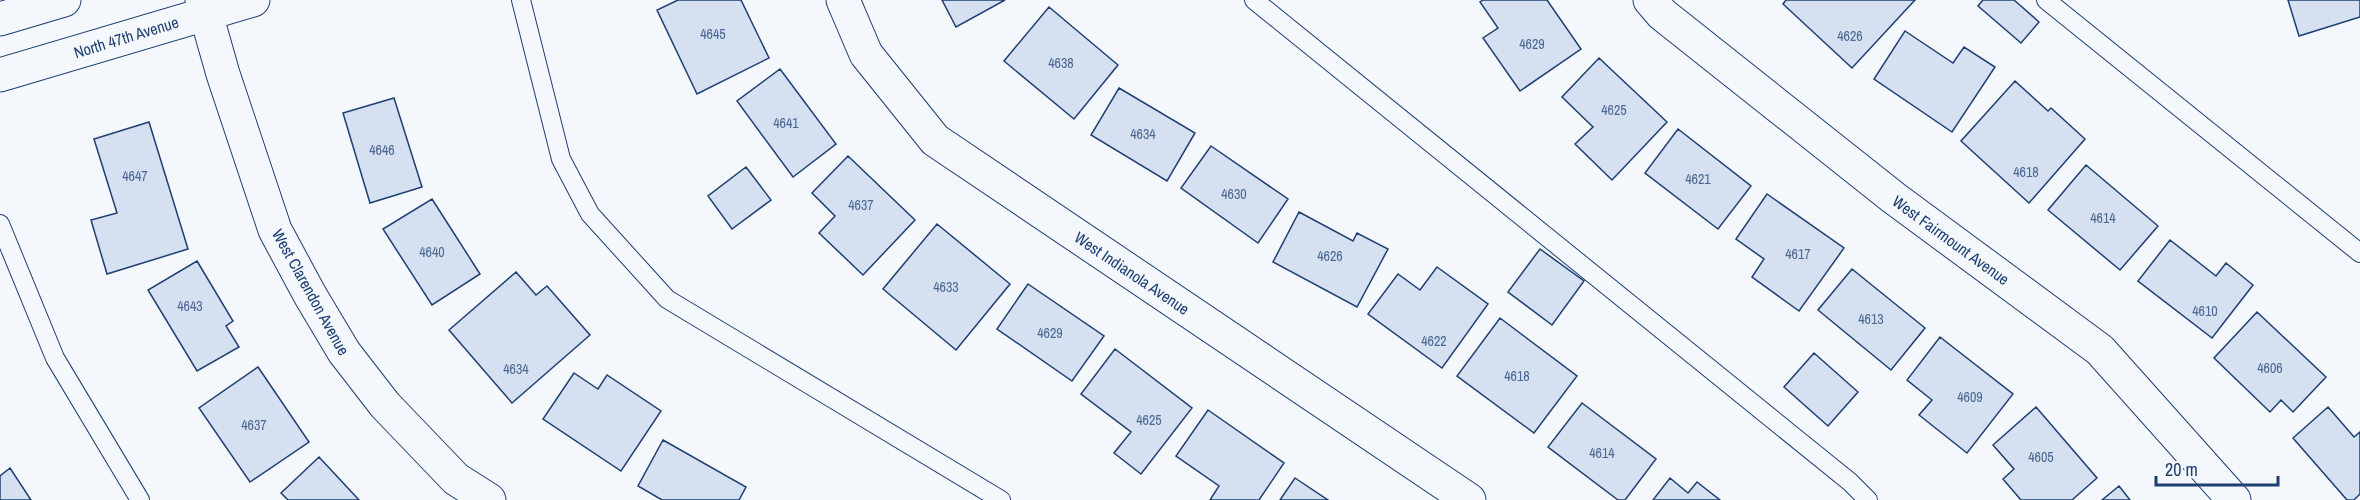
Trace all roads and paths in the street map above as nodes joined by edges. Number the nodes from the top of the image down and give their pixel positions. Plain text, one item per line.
1 (64, 0) edge
2 (253, 0) edge
3 (521, 0) edge
4 (843, 0) edge
5 (1254, 0) edge
6 (1650, 0) edge
7 (2046, 0) edge
8 (204, 7) edge
9 (0, 18) edge
10 (0, 75) edge
11 (0, 224) edge
12 (2360, 253) edge
13 (140, 500) edge
14 (489, 500) edge
15 (1001, 500) edge
16 (1469, 500) edge
17 (1868, 500) edge
18 (2234, 500) edge

1 - 9 street
2 - 8 street, North 47th Avenue
3 - 15 lane
4 - 16 street, West Indianola Avenue
5 - 17 lane
6 - 18 street, West Fairmount Avenue
7 - 12 lane
8 - 10 street, North 47th Avenue
8 - 14 street, West Clarendon Avenue
11 - 13 lane

